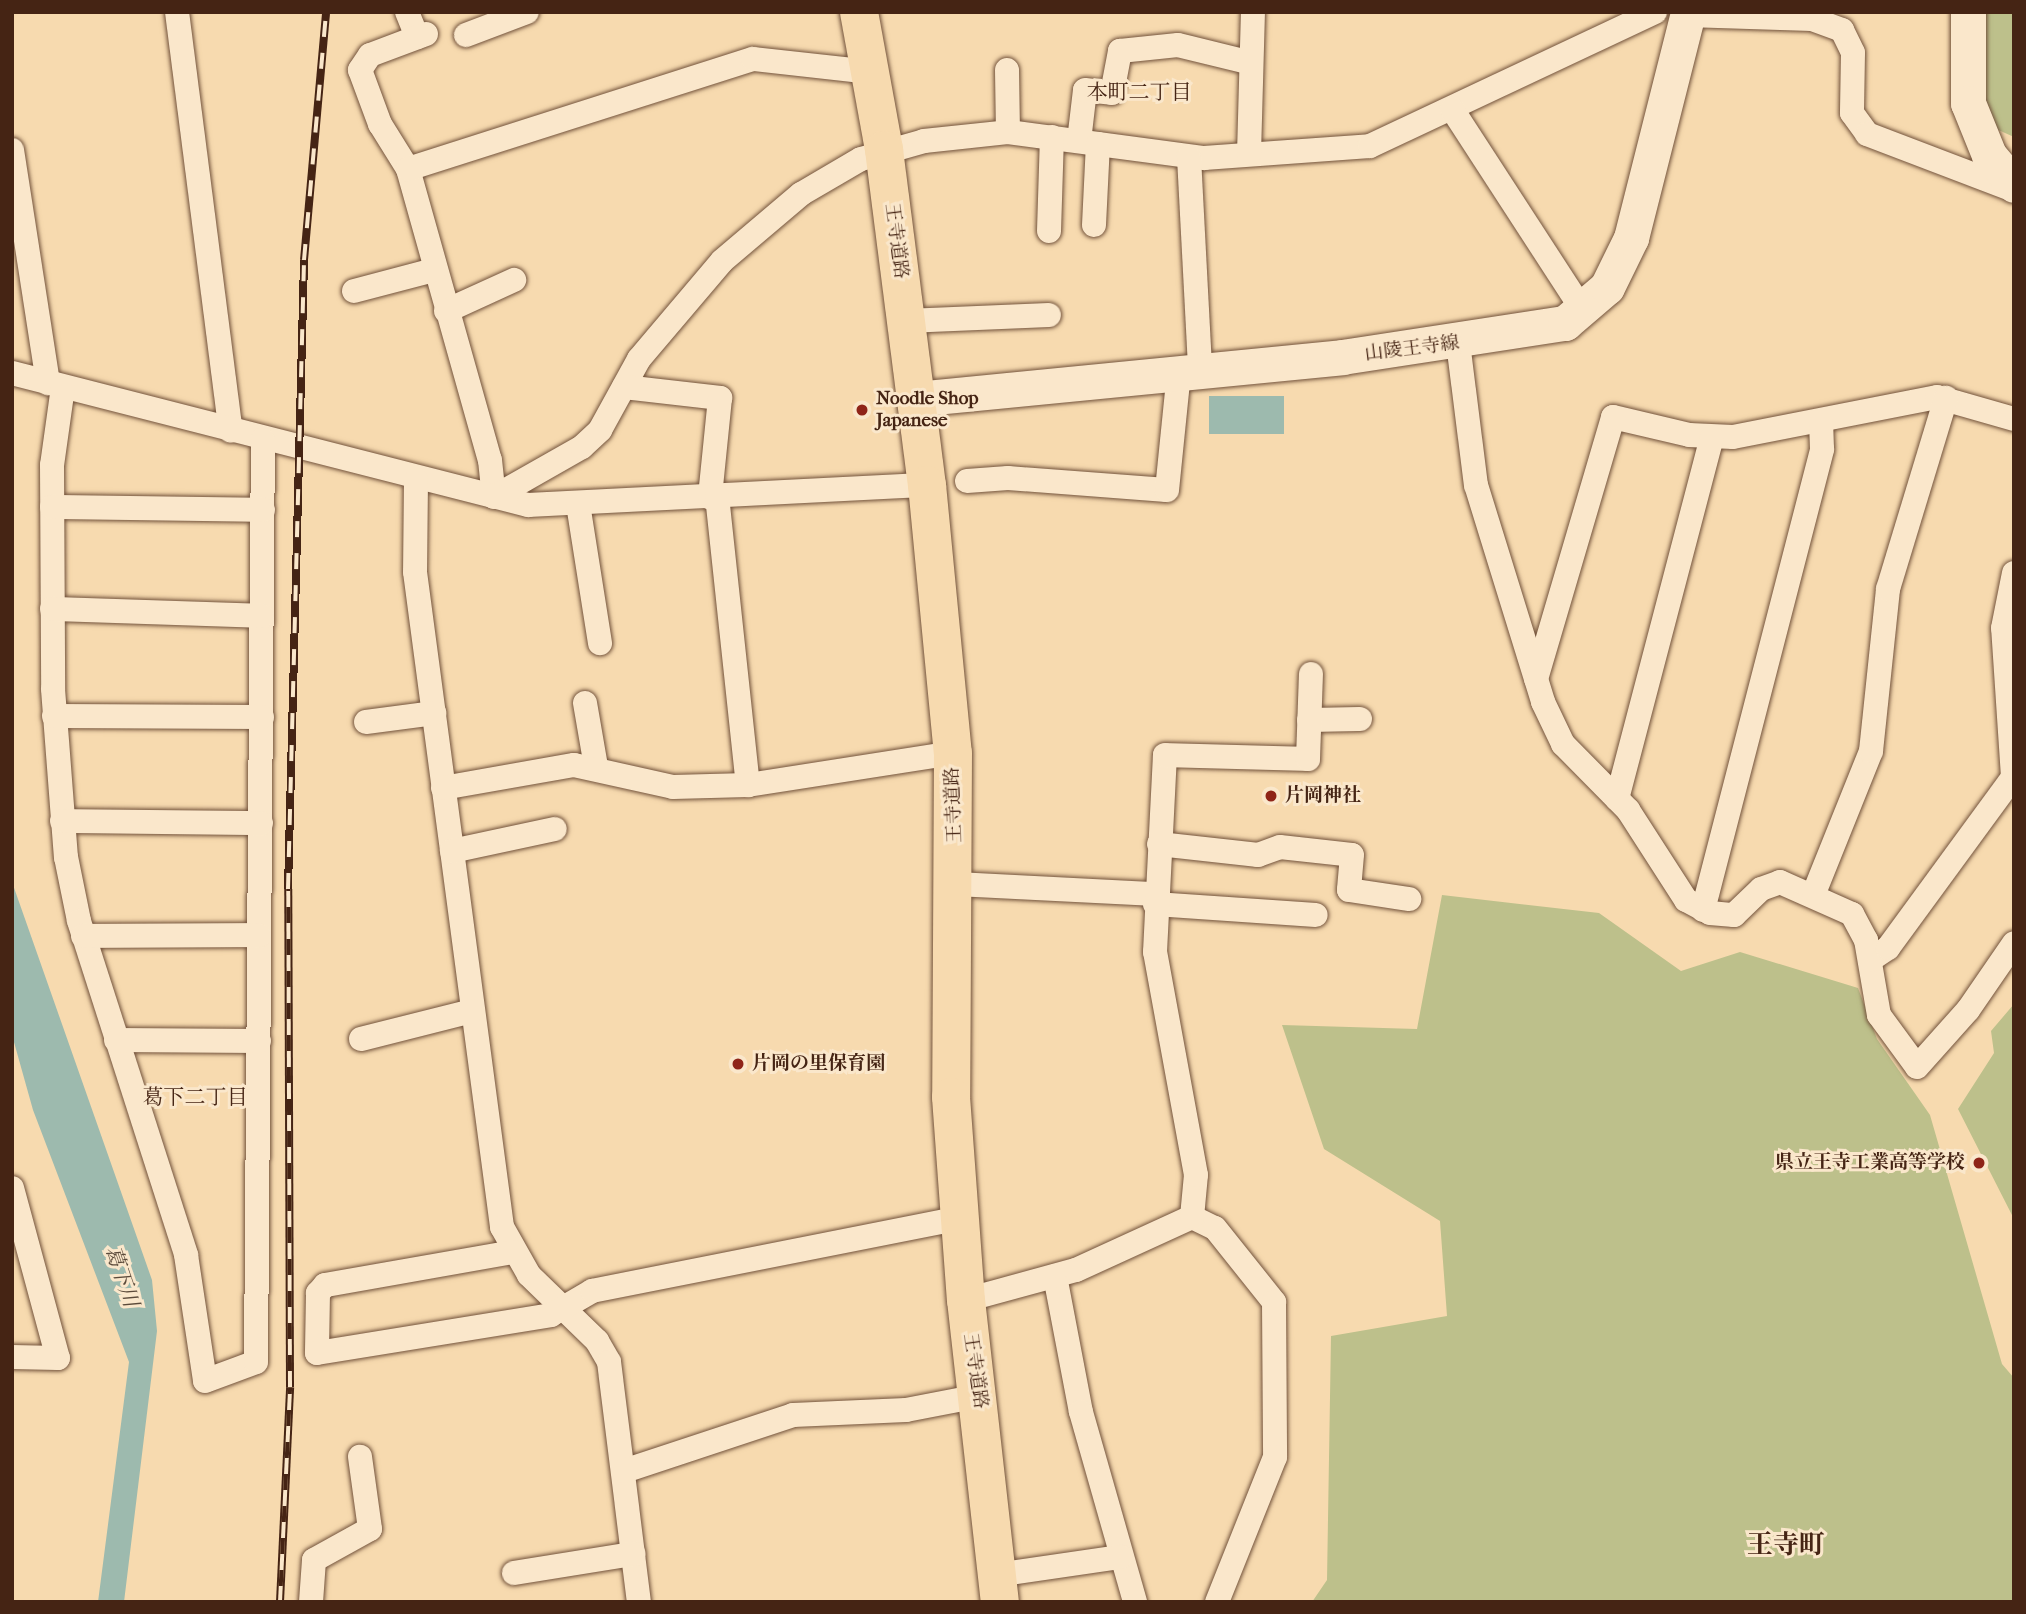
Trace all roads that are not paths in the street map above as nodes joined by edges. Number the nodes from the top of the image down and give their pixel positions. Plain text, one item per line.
1 (177, 12) edge
2 (407, 12) edge
3 (527, 12) edge
4 (859, 12) edge
5 (1253, 12) edge
6 (1968, 12) edge
7 (1665, 13) edge
8 (466, 35) dead end
9 (1247, 62) junction
10 (1007, 69) dead end
11 (870, 72) junction
12 (1452, 109) junction
13 (1008, 132) junction
14 (1052, 137) junction
15 (1088, 143) junction
16 (12, 150) edge
17 (884, 150) junction
18 (1249, 153) junction
19 (1189, 157) junction
20 (408, 169) junction
21 (2014, 188) edge
22 (1094, 225) dead end
23 (1049, 231) dead end
24 (434, 270) junction
25 (514, 280) dead end
26 (354, 291) dead end
27 (446, 311) junction
28 (1584, 312) junction
29 (1049, 314) dead end
30 (906, 321) junction
31 (1458, 343) junction
32 (1189, 370) junction
33 (12, 373) edge
34 (55, 385) junction
35 (624, 387) junction
36 (916, 398) junction
37 (1946, 398) junction
38 (2014, 419) edge
39 (1821, 424) junction
40 (231, 431) junction
41 (1712, 438) junction
42 (263, 440) junction
43 (416, 480) junction
44 (967, 481) dead end
45 (927, 485) junction
46 (714, 496) junction
47 (494, 497) junction
48 (578, 504) junction
49 (52, 506) junction
50 (263, 510) junction
51 (2014, 573) edge
52 (52, 609) junction
53 (262, 616) junction
54 (600, 643) dead end
55 (1311, 674) dead end
56 (1536, 679) junction
57 (585, 703) dead end
58 (434, 713) junction
59 (54, 716) junction
60 (262, 717) junction
61 (1360, 719) dead end
62 (1309, 720) junction
63 (366, 722) dead end
64 (953, 753) junction
65 (596, 767) junction
66 (748, 785) junction
67 (443, 788) junction
68 (1617, 799) junction
69 (62, 821) junction
70 (261, 823) junction
71 (555, 829) dead end
72 (1159, 844) junction
73 (452, 851) junction
74 (956, 884) junction
75 (1814, 893) junction
76 (1156, 899) junction
77 (1409, 899) dead end
78 (1703, 911) junction
79 (1316, 915) dead end
80 (259, 935) junction
81 (83, 936) junction
82 (2014, 943) edge
83 (1870, 960) junction
84 (472, 1010) junction
85 (361, 1039) dead end
86 (116, 1040) junction
87 (259, 1041) junction
88 (12, 1188) edge
89 (1192, 1217) junction
90 (961, 1218) junction
91 (513, 1252) junction
92 (1055, 1276) junction
93 (965, 1300) junction
94 (564, 1307) junction
95 (12, 1357) edge
96 (979, 1396) junction
97 (360, 1457) dead end
98 (624, 1471) junction
99 (633, 1554) junction
100 (1121, 1557) junction
101 (514, 1573) dead end
102 (998, 1588) edge
103 (311, 1602) edge
104 (639, 1602) edge
105 (1135, 1602) edge
106 (1217, 1602) edge

1 - 40 street
2 - 20 street
3 - 8 street
4 - 11 highway, 王寺道路
5 - 9 street
6 - 21 main road
7 - 12 street
7 - 21 street
7 - 28 main road, 山陵王寺線
9 - 15 street
9 - 18 street
10 - 13 street
11 - 17 highway, 王寺道路
11 - 20 street
12 - 18 street
12 - 28 street
13 - 14 street
13 - 17 street
14 - 15 street
14 - 23 street
15 - 19 street
15 - 22 street
16 - 34 street
17 - 30 highway, 王寺道路
17 - 35 street
18 - 19 street
19 - 32 street
20 - 24 street
24 - 26 street
24 - 27 street
25 - 27 street
27 - 47 street
28 - 31 main road, 山陵王寺線
29 - 30 street
30 - 36 highway, 王寺道路
31 - 32 main road, 山陵王寺線
31 - 56 street
32 - 36 main road, 山陵王寺線
32 - 44 street
33 - 34 street
34 - 40 street
34 - 49 street
35 - 46 street
35 - 47 street
36 - 45 highway, 王寺道路
37 - 38 street
37 - 39 street
37 - 75 street
39 - 41 street
39 - 78 street
40 - 42 street
41 - 56 street
41 - 68 street
42 - 43 street
42 - 50 street
43 - 47 street
43 - 58 street
45 - 46 street
45 - 64 highway, 王寺道路
46 - 48 street
46 - 66 street
47 - 48 street
48 - 54 street
49 - 50 street
49 - 52 street
50 - 53 street
51 - 83 street
52 - 53 street
52 - 59 street
53 - 60 street
55 - 62 street
56 - 68 street
57 - 65 street
58 - 63 street
58 - 67 street
59 - 60 street
59 - 69 street
60 - 70 street
61 - 62 street
62 - 72 street
64 - 66 street
64 - 74 highway, 王寺道路
65 - 66 street
65 - 67 street
67 - 73 street
68 - 78 street
69 - 70 street
69 - 81 street
70 - 80 street
71 - 73 street
72 - 76 street
72 - 77 street
73 - 84 street
74 - 76 street
74 - 90 highway, 王寺道路
75 - 78 street
75 - 83 street
76 - 79 street
76 - 89 street
80 - 81 street
80 - 87 street
81 - 86 street
82 - 83 street
84 - 85 street
84 - 91 street
86 - 87 street
86 - 87 street
88 - 95 street
89 - 92 street
89 - 106 street
90 - 93 highway, 王寺道路
90 - 94 street
91 - 94 street
91 - 94 street
92 - 93 street
92 - 100 street
93 - 96 highway, 王寺道路
94 - 98 street
96 - 98 street
96 - 102 highway, 王寺道路
97 - 103 street
98 - 99 street
99 - 101 street
99 - 104 street
100 - 102 street
100 - 105 street

